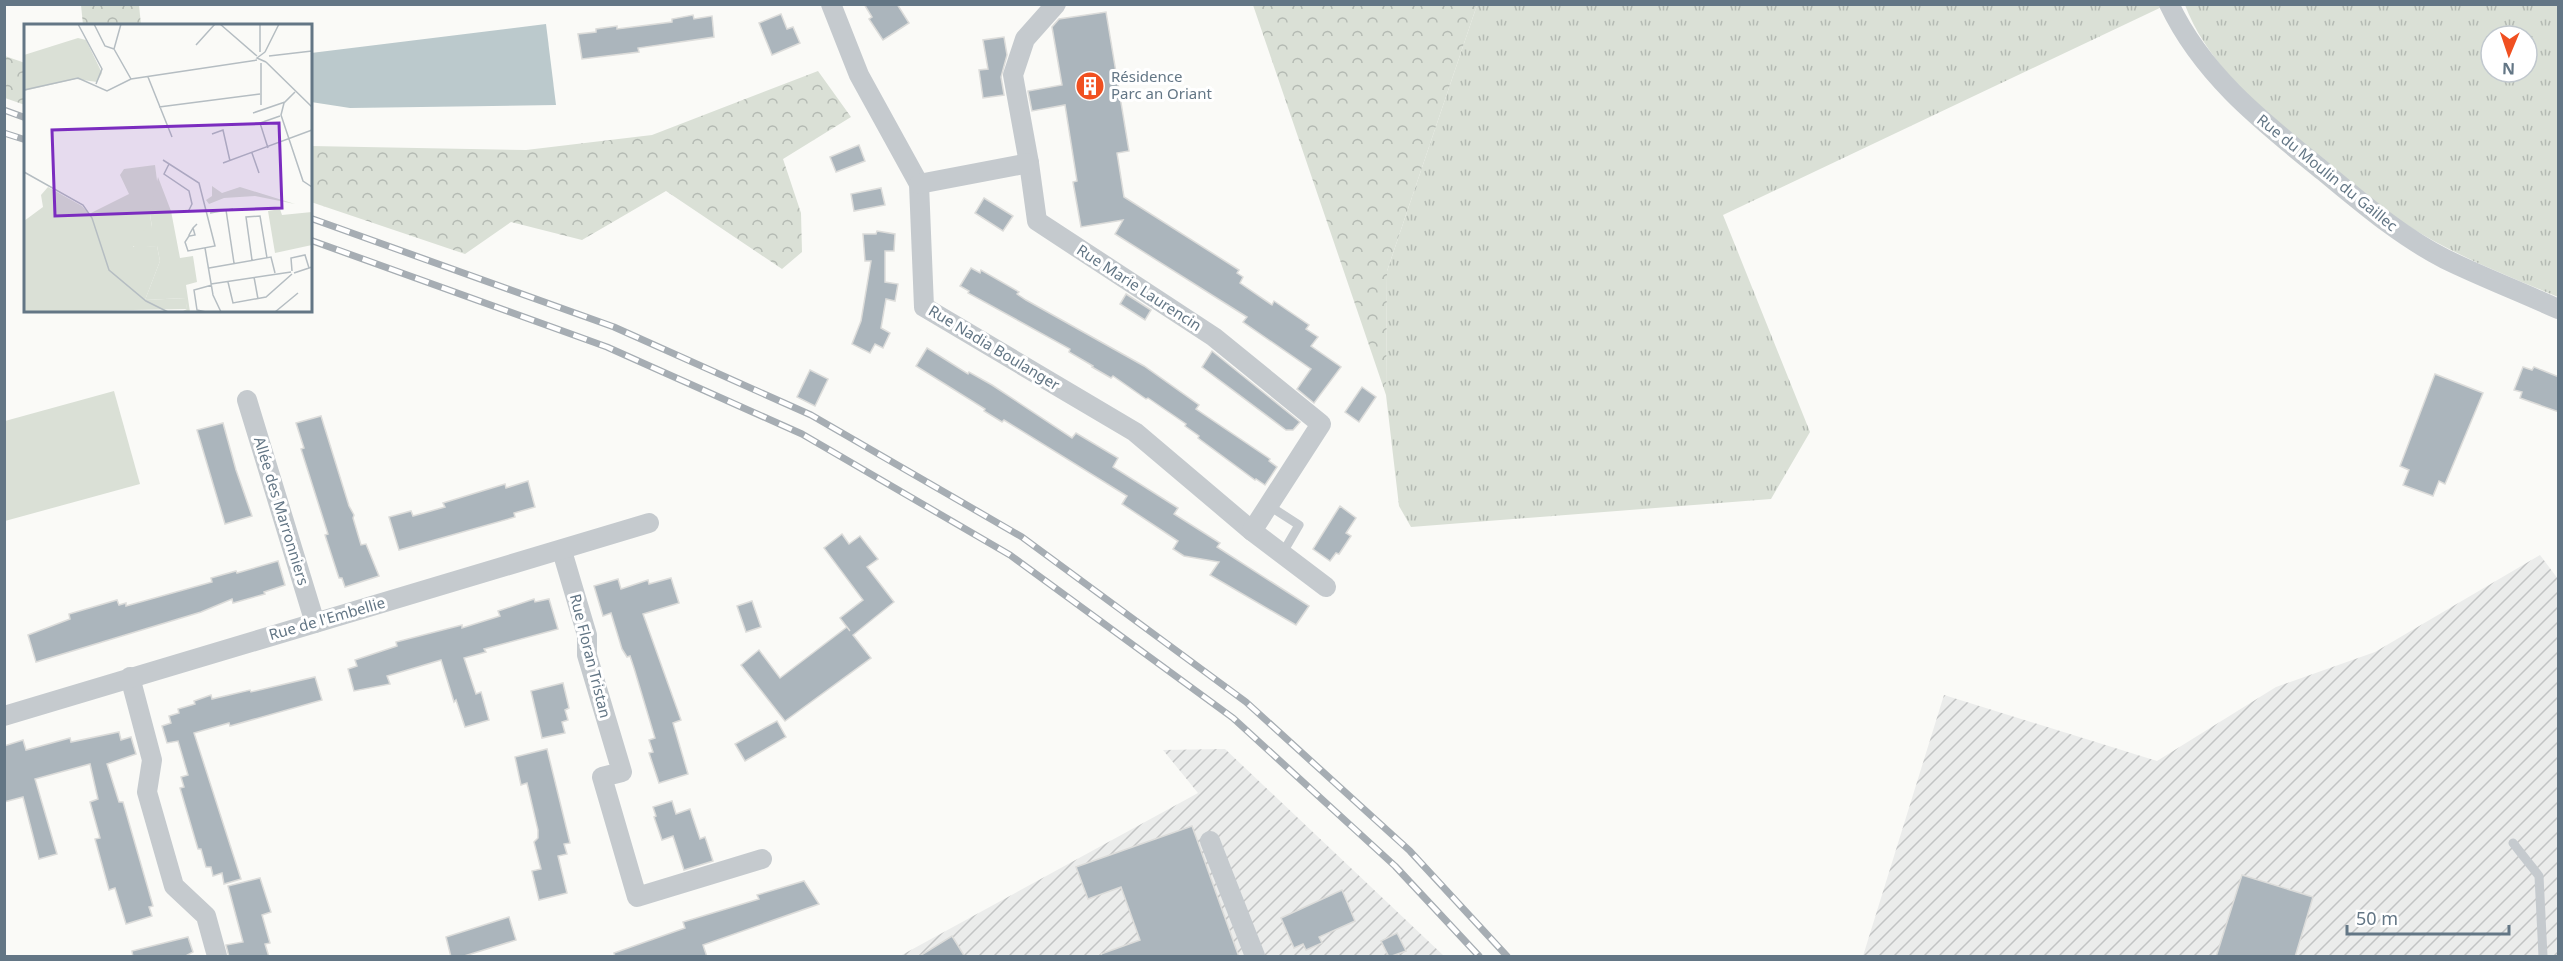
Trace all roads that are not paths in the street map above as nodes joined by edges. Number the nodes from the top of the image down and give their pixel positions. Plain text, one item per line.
1 (831, 4) edge
2 (1056, 4) edge
3 (2169, 4) edge
4 (1029, 163) junction
5 (919, 184) junction
6 (2559, 309) edge
7 (247, 400) dead end
8 (1268, 505) junction
9 (649, 523) dead end
10 (1252, 531) junction
11 (562, 550) junction
12 (1282, 554) junction
13 (1326, 587) dead end
14 (315, 623) junction
15 (130, 677) junction
16 (4, 716) edge
17 (1210, 841) dead end
18 (2513, 843) dead end
19 (762, 859) dead end
20 (217, 957) edge
21 (1255, 957) edge
22 (2543, 957) edge

1 - 5 street, Rue Nadia Boulanger
2 - 4 street, Rue Marie Laurencin
3 - 6 street, Rue du Moulin du Gaillec
4 - 5 street
4 - 8 street, Rue Marie Laurencin
5 - 10 street, Rue Nadia Boulanger
7 - 14 street, Allée des Marronniers
8 - 10 street, Rue Marie Laurencin
8 - 12 lane
9 - 11 street, Rue de l'Embellie
10 - 12 street
11 - 14 street, Rue de l'Embellie
11 - 19 street, Rue Floran Tristan
12 - 13 street
14 - 15 street, Rue de l'Embellie
15 - 16 street, Rue de l'Embellie
15 - 20 street
17 - 21 street
18 - 22 lane

